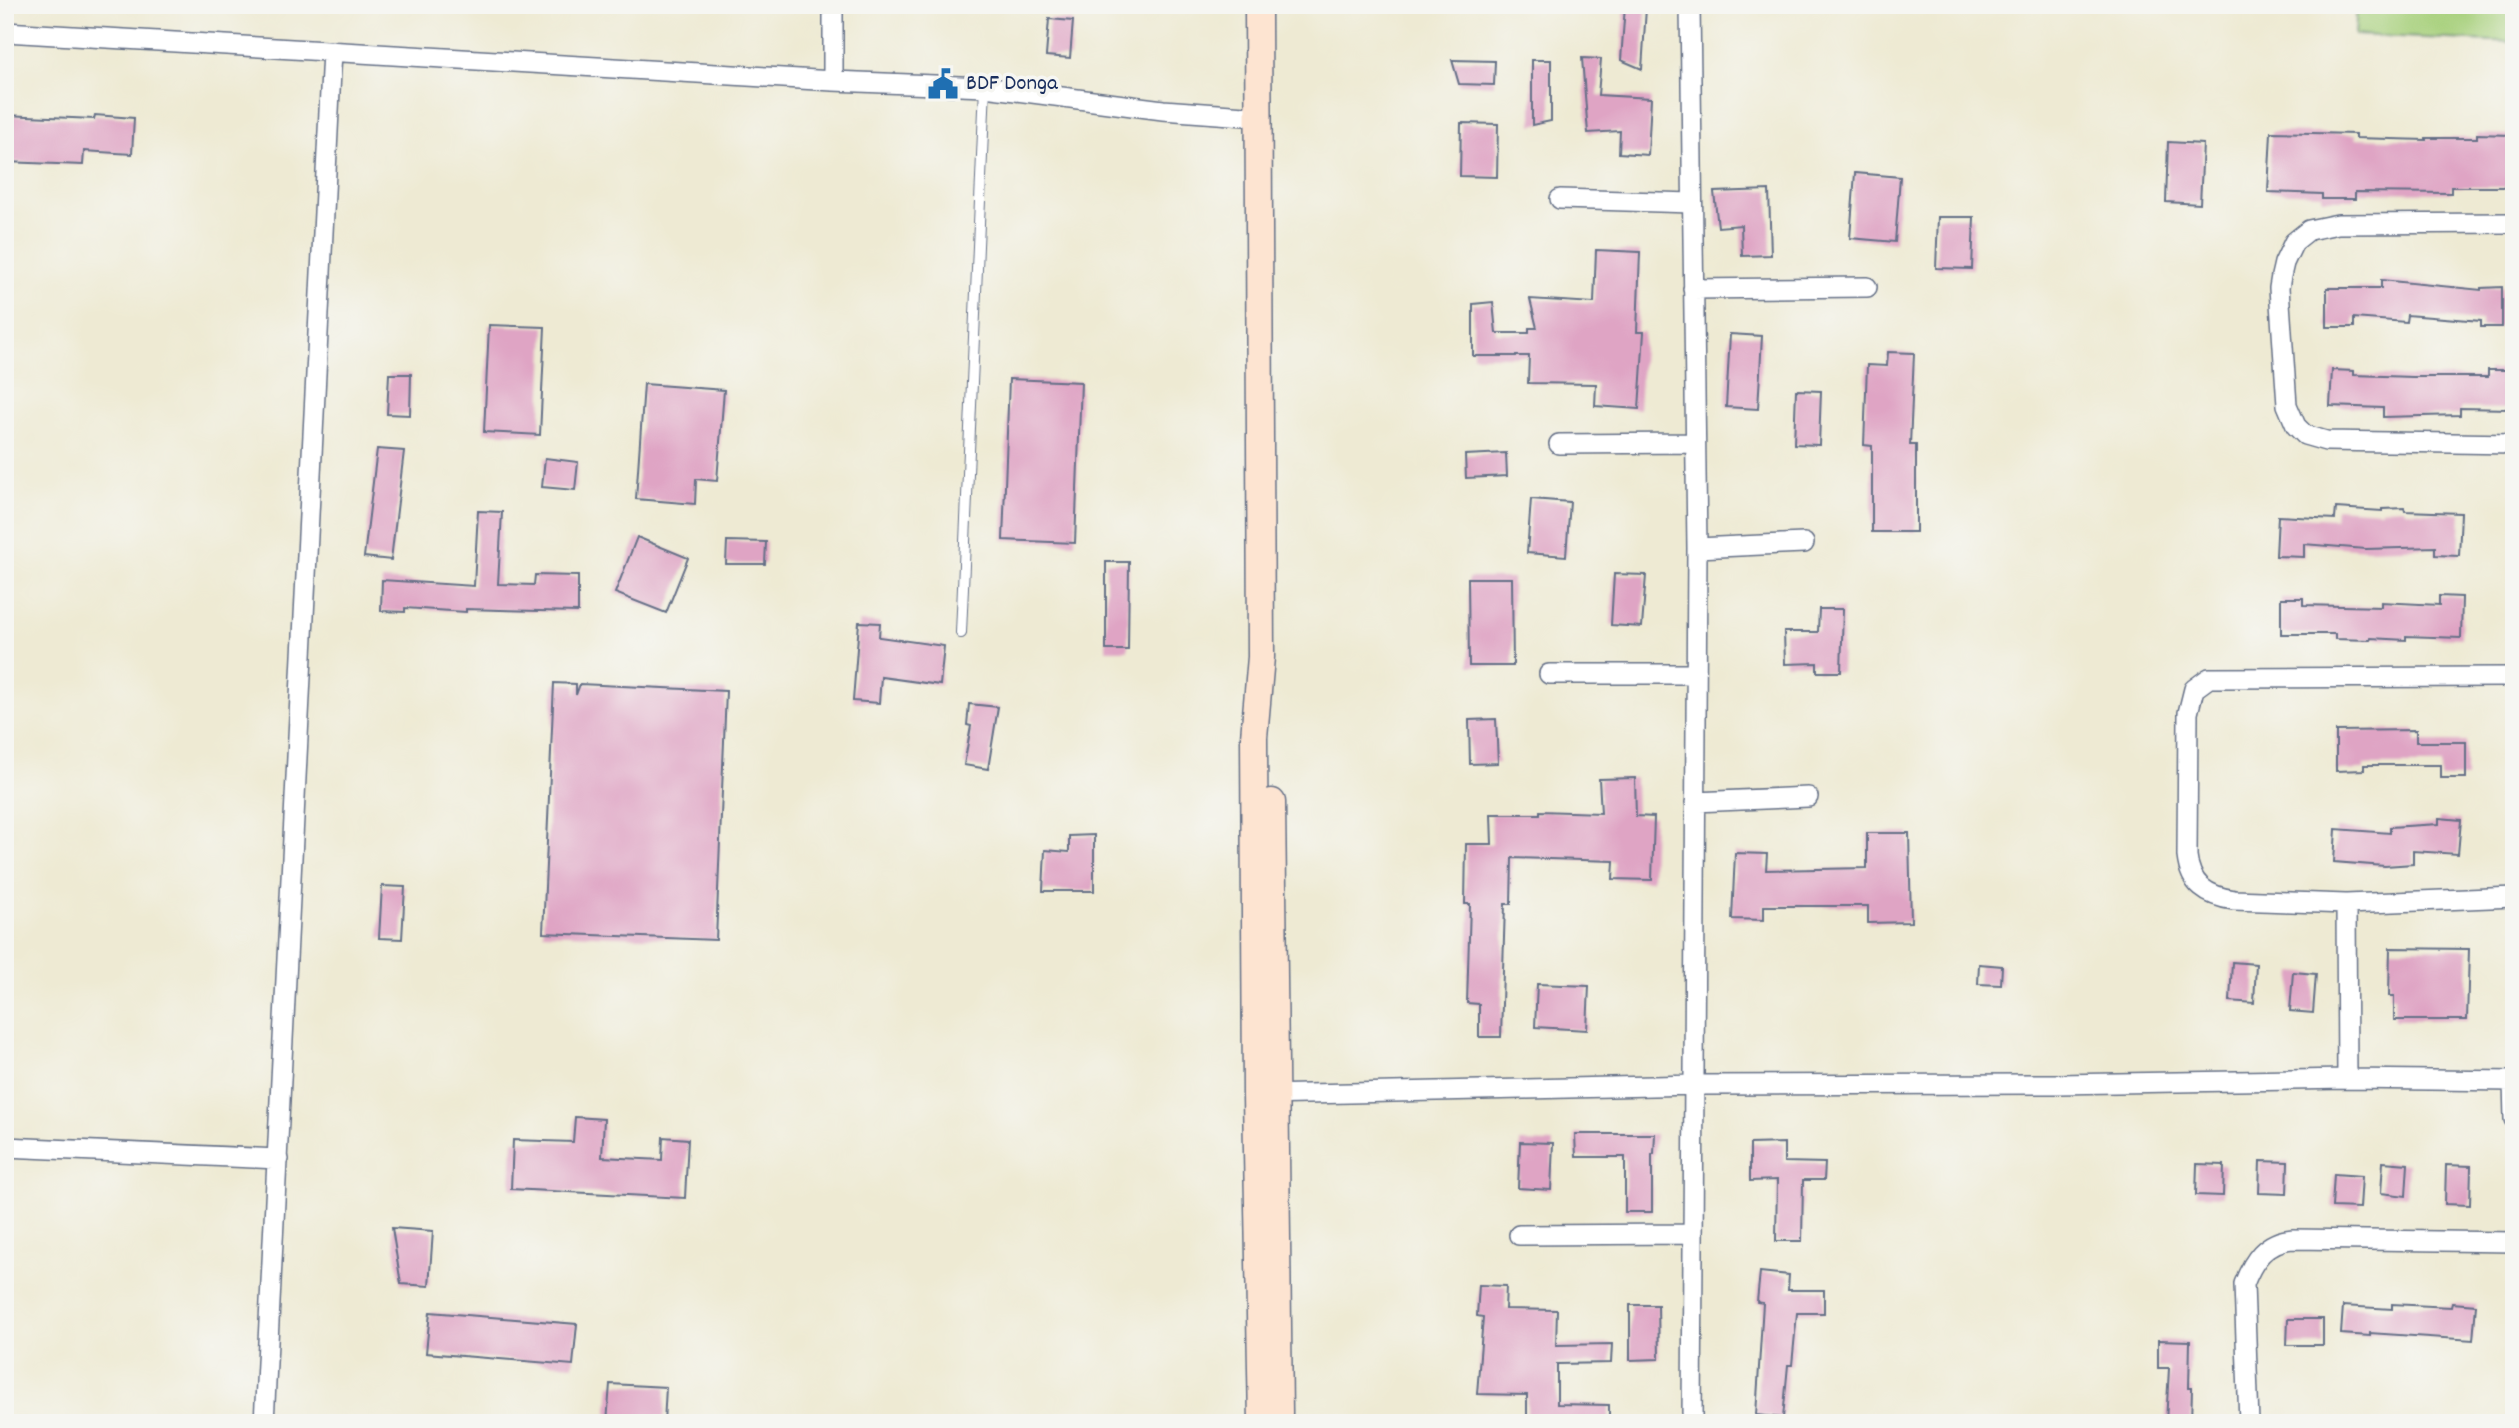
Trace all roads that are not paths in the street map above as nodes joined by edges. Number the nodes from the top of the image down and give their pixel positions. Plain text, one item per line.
1 (833, 5) edge
2 (1258, 5) edge
3 (1690, 5) edge
4 (5, 32) edge
5 (332, 51) junction
6 (833, 81) junction
7 (985, 87) junction
8 (1259, 117) junction
9 (1560, 199) dead end
10 (1692, 203) junction
11 (2514, 223) edge
12 (1867, 287) dead end
13 (1693, 289) junction
14 (1695, 443) junction
15 (1559, 444) dead end
16 (2514, 444) edge
17 (1804, 543) dead end
18 (1697, 548) junction
19 (961, 633) dead end
20 (1549, 674) dead end
21 (1695, 674) junction
22 (2514, 677) edge
23 (1808, 797) dead end
24 (1695, 802) junction
25 (2514, 897) edge
26 (2346, 904) junction
27 (2347, 1079) junction
28 (2513, 1081) edge
29 (1695, 1085) junction
30 (1265, 1095) junction
31 (2514, 1119) edge
32 (5, 1147) edge
33 (278, 1160) junction
34 (1693, 1234) junction
35 (1519, 1235) dead end
36 (2514, 1242) edge
37 (264, 1423) edge
38 (1262, 1423) edge
39 (1279, 1423) edge
40 (1692, 1423) edge
41 (2249, 1423) edge

1 - 6 street
2 - 8 main road
3 - 10 street
4 - 5 street
5 - 6 street
5 - 33 street
6 - 7 street
7 - 8 street
7 - 19 lane
8 - 30 main road
9 - 10 street
10 - 13 street
11 - 16 street
12 - 13 street
13 - 14 street
14 - 15 street
14 - 18 street
17 - 18 street
18 - 21 street
20 - 21 street
21 - 24 street
22 - 26 street
23 - 24 street
24 - 29 street
25 - 26 street
26 - 27 street
27 - 28 street
27 - 29 street
28 - 31 street
29 - 30 street
29 - 34 street
30 - 38 main road
30 - 39 main road
32 - 33 street
33 - 37 street
34 - 35 street
34 - 40 street
36 - 41 street

